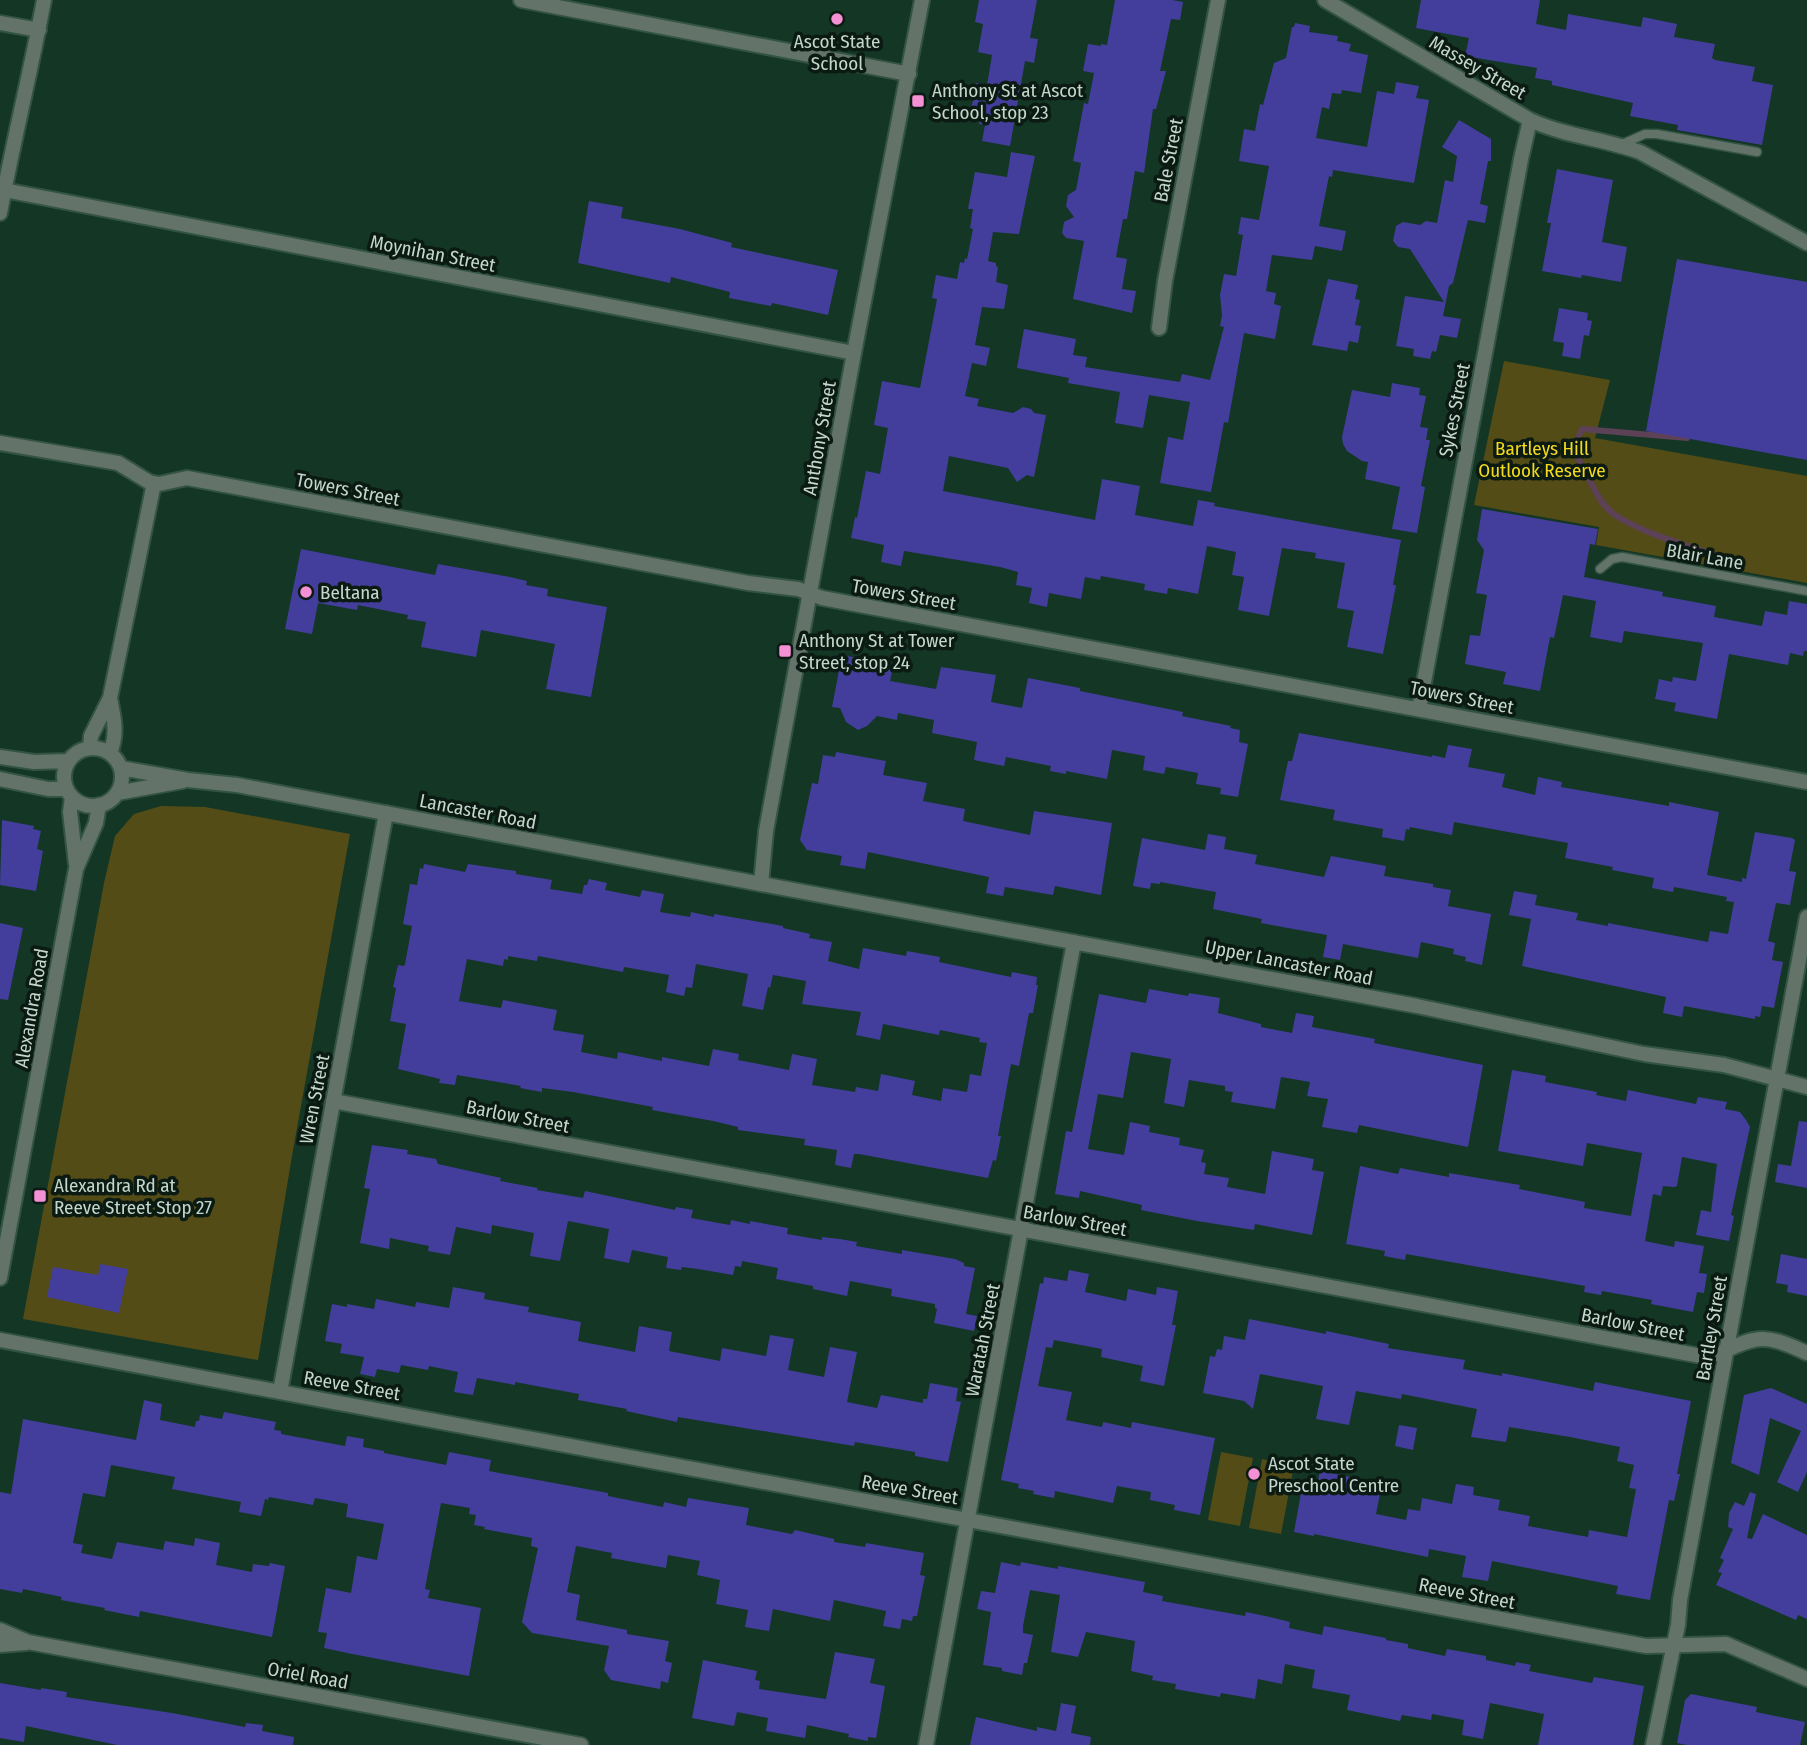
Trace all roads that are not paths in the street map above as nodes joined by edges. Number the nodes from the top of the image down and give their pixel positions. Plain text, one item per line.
1 (44, 0) edge
2 (521, 0) edge
3 (922, 0) edge
4 (1218, 0) edge
5 (1325, 0) edge
6 (0, 23) edge
7 (39, 30) junction
8 (909, 74) junction
9 (1530, 120) junction
10 (1620, 145) junction
11 (1756, 152) dead end
12 (4, 190) junction
13 (0, 213) edge
14 (1807, 243) edge
15 (1159, 328) dead end
16 (854, 353) junction
17 (0, 443) edge
18 (154, 483) junction
19 (1600, 569) dead end
20 (1807, 590) edge
21 (811, 593) junction
22 (110, 698) junction
23 (1419, 709) junction
24 (90, 748) junction
25 (110, 754) junction
26 (0, 757) edge
27 (68, 761) junction
28 (121, 768) junction
29 (0, 779) edge
30 (188, 780) junction
31 (1807, 782) edge
32 (69, 793) junction
33 (117, 793) junction
34 (99, 805) junction
35 (386, 813) junction
36 (76, 869) junction
37 (761, 884) junction
38 (1807, 917) edge
39 (1074, 942) junction
40 (1777, 1078) junction
41 (1807, 1087) edge
42 (333, 1101) junction
43 (1022, 1230) junction
44 (0, 1278) edge
45 (0, 1340) edge
46 (1726, 1351) junction
47 (1807, 1353) edge
48 (279, 1392) junction
49 (968, 1519) junction
50 (0, 1630) edge
51 (28, 1642) junction
52 (0, 1645) edge
53 (1673, 1647) junction
54 (1807, 1679) edge
55 (581, 1745) edge
56 (926, 1745) edge
57 (1653, 1745) edge

1 - 7 street
2 - 8 street
3 - 8 street, Anthony Street
4 - 15 street, Bale Street
5 - 9 street, Massey Street
6 - 7 street
7 - 12 street
8 - 16 street, Anthony Street
9 - 10 street, Massey Street
9 - 23 street, Sykes Street
10 - 11 lane
10 - 14 street, Massey Street
12 - 13 street
12 - 16 street, Moynihan Street
16 - 21 street, Anthony Street
17 - 18 street
18 - 21 street, Towers Street
18 - 22 street
19 - 20 lane, Blair Lane
21 - 23 street, Towers Street
21 - 37 street, Anthony Street
22 - 24 street
22 - 25 street
23 - 31 street, Towers Street
24 - 25 street
24 - 27 street
25 - 28 street
26 - 27 street
27 - 32 street
28 - 30 street, Lancaster Road
28 - 33 street
29 - 32 street
30 - 33 street, Lancaster Road
30 - 35 street, Lancaster Road
32 - 34 street
32 - 36 street, Alexandra Road
33 - 34 street
34 - 36 street, Alexandra Road
35 - 37 street, Lancaster Road
35 - 42 street, Wren Street
36 - 44 street, Alexandra Road
37 - 39 street, Upper Lancaster Road
38 - 40 street, Bartley Street
39 - 40 street, Upper Lancaster Road
39 - 43 street, Waratah Street
40 - 41 street, Upper Lancaster Road
40 - 46 street, Bartley Street
42 - 43 street, Barlow Street
42 - 48 street, Wren Street
43 - 46 street, Barlow Street
43 - 49 street, Waratah Street
45 - 48 street, Reeve Street
46 - 47 street, Barlow Street
46 - 53 street, Bartley Street
48 - 49 street, Reeve Street
49 - 53 street, Reeve Street
49 - 56 street, Waratah Street
50 - 51 street, Oriel Road
51 - 52 street, Oriel Road
51 - 55 street, Oriel Road
53 - 54 street, Reeve Street
53 - 57 street, Bartley Street

